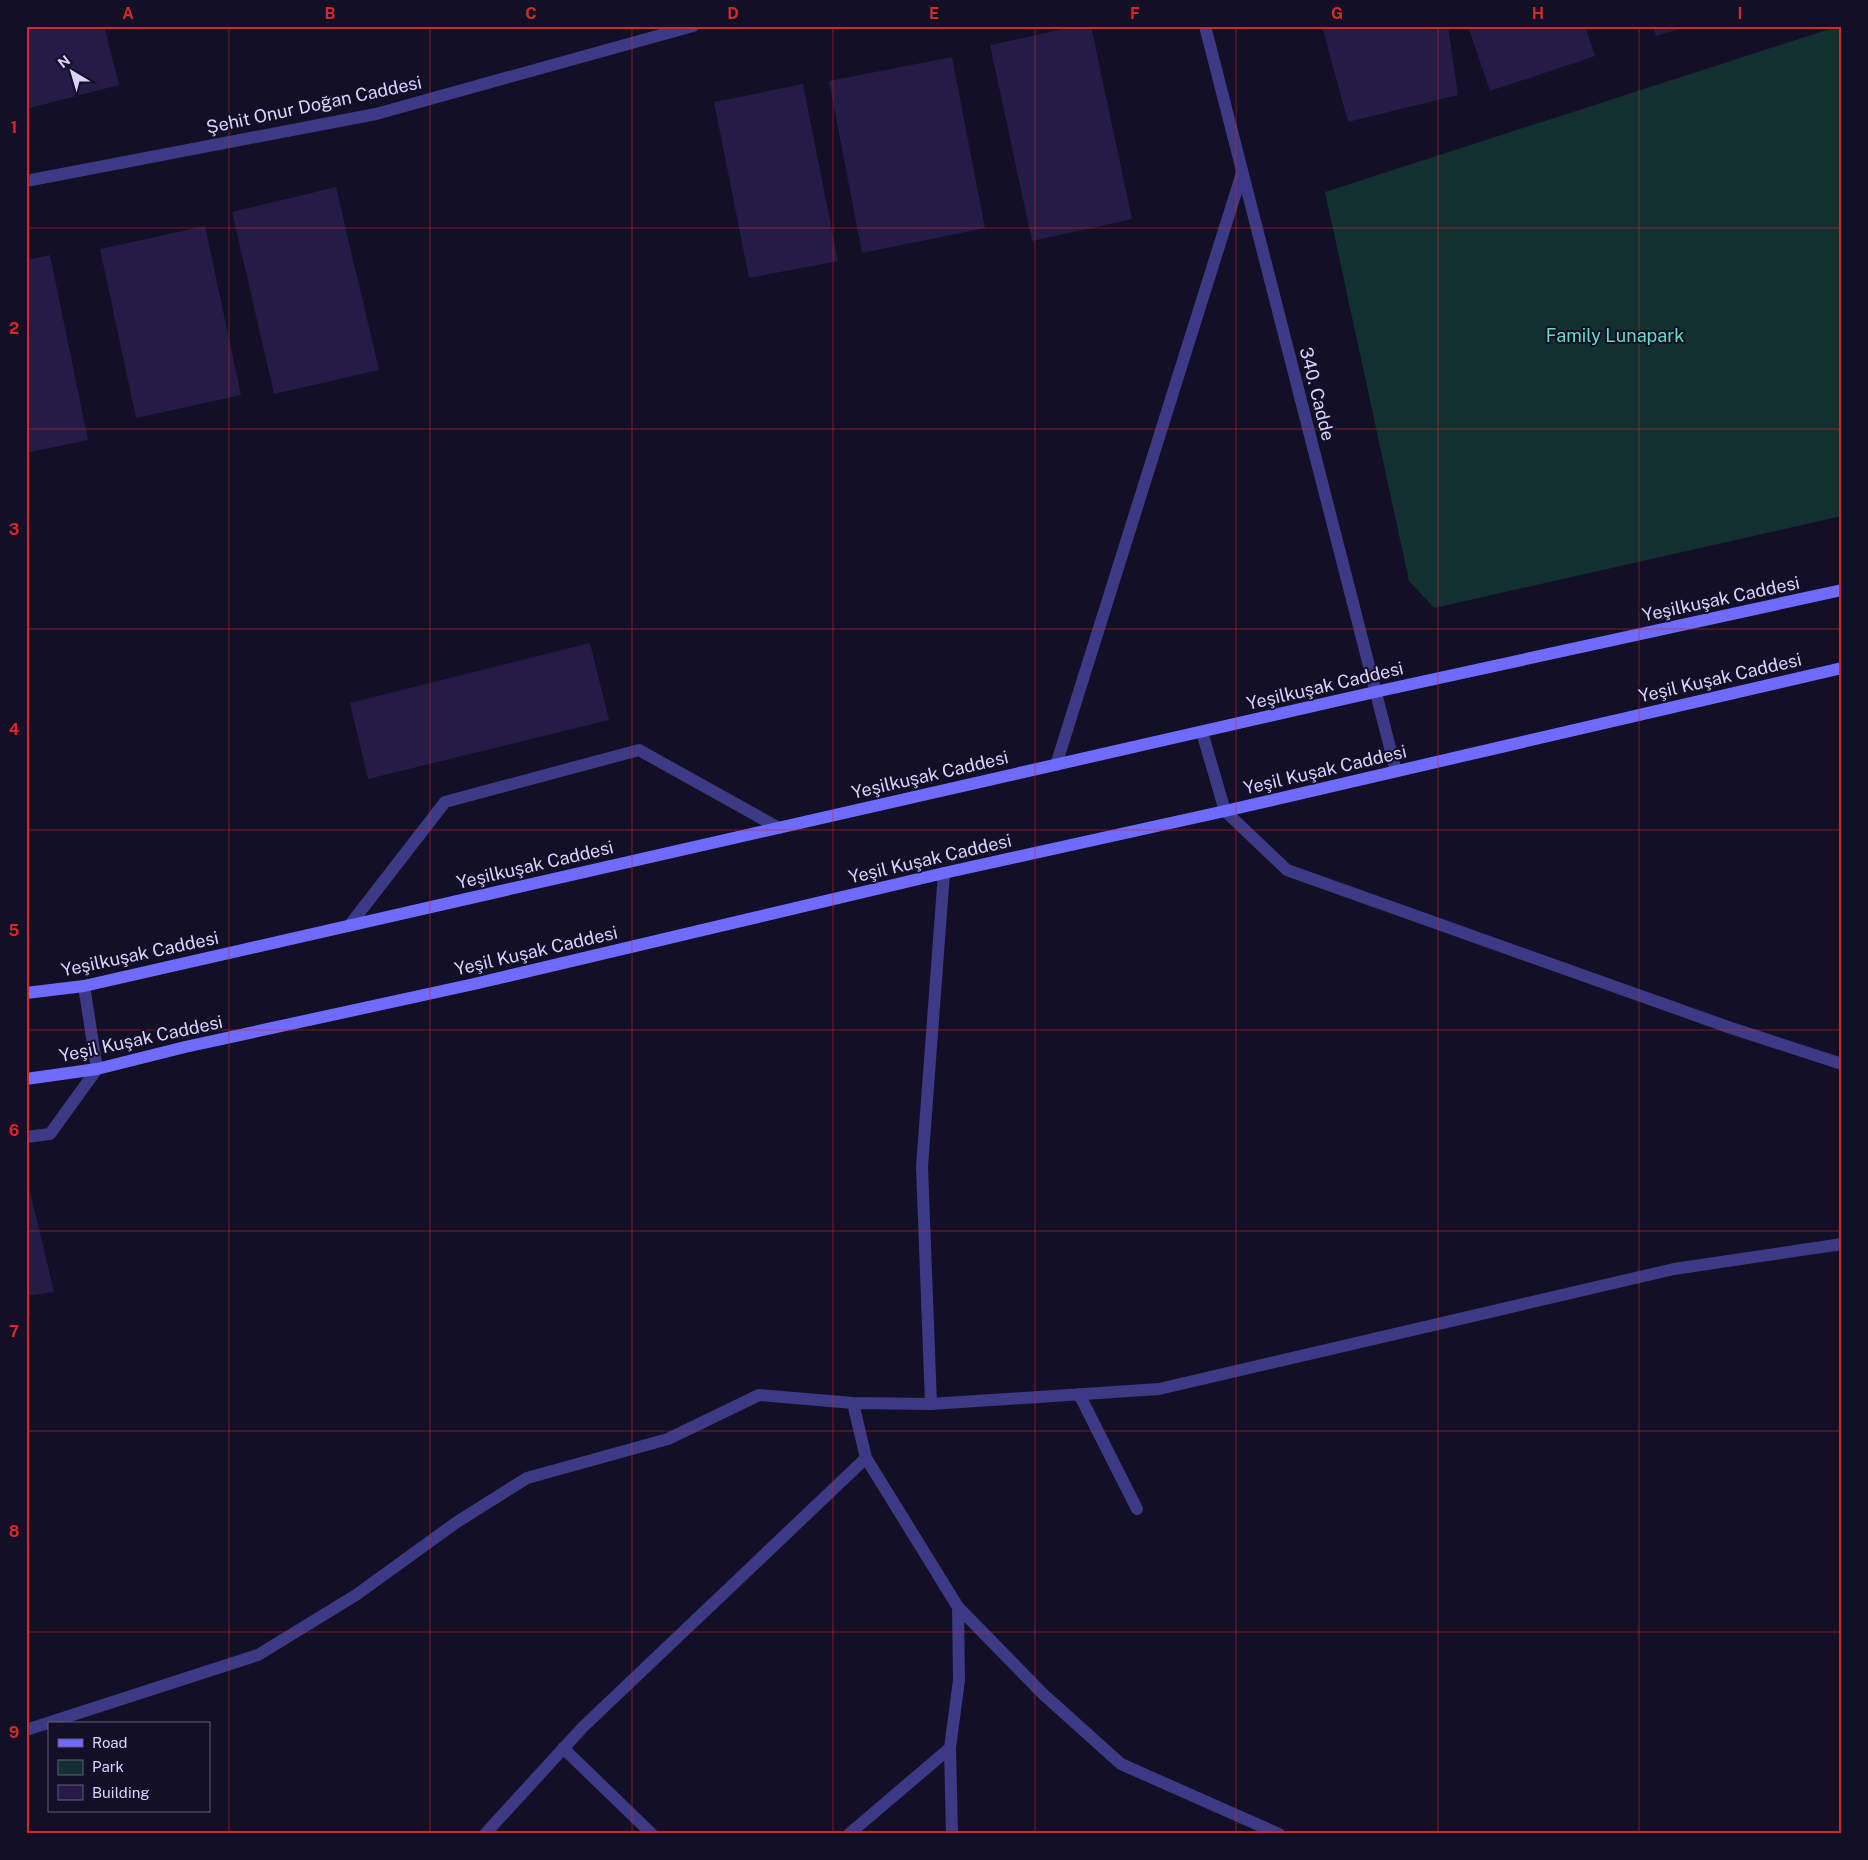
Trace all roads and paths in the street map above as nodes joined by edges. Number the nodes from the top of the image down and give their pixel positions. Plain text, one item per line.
1 (693, 26) edge
2 (1205, 26) edge
3 (1243, 173) junction
4 (26, 181) edge
5 (1842, 590) edge
6 (1842, 668) edge
7 (1375, 692) junction
8 (1202, 732) junction
9 (1056, 765) junction
10 (1396, 771) junction
11 (1225, 811) junction
12 (779, 828) junction
13 (944, 873) junction
14 (349, 926) junction
15 (84, 986) junction
16 (26, 993) edge
17 (1842, 1064) edge
18 (97, 1069) junction
19 (26, 1079) edge
20 (26, 1137) edge
21 (1842, 1244) edge
22 (1079, 1394) junction
23 (853, 1403) junction
24 (930, 1404) junction
25 (866, 1458) junction
26 (1137, 1509) dead end
27 (958, 1607) junction
28 (52, 1722) edge
29 (48, 1723) edge
30 (26, 1730) edge
31 (563, 1748) junction
32 (950, 1748) junction
33 (485, 1834) edge
34 (652, 1834) edge
35 (849, 1834) edge
36 (952, 1834) edge
37 (1279, 1834) edge

1 - 4 street, Şehit Onur Doğan Caddesi
2 - 3 street, 340. Cadde
3 - 7 street, 340. Cadde
3 - 9 street
5 - 7 main road, Yeşilkuşak Caddesi
6 - 10 main road, Yeşil Kuşak Caddesi
7 - 8 main road, Yeşilkuşak Caddesi
7 - 10 street, 340. Cadde
8 - 9 main road, Yeşilkuşak Caddesi
8 - 11 street
9 - 12 main road, Yeşilkuşak Caddesi
10 - 11 main road, Yeşil Kuşak Caddesi
11 - 13 main road, Yeşil Kuşak Caddesi
11 - 17 street
12 - 14 main road, Yeşilkuşak Caddesi
12 - 14 street
13 - 18 main road, Yeşil Kuşak Caddesi
13 - 24 street
14 - 15 main road, Yeşilkuşak Caddesi
15 - 16 main road, Yeşilkuşak Caddesi
15 - 18 street
18 - 19 main road, Yeşil Kuşak Caddesi
18 - 20 street
21 - 22 street
22 - 24 street
22 - 26 street
23 - 24 street
23 - 25 street
23 - 28 street
25 - 27 street
25 - 31 street
27 - 32 street
27 - 37 street
29 - 30 street
31 - 33 street
31 - 34 street
32 - 35 street
32 - 36 street

